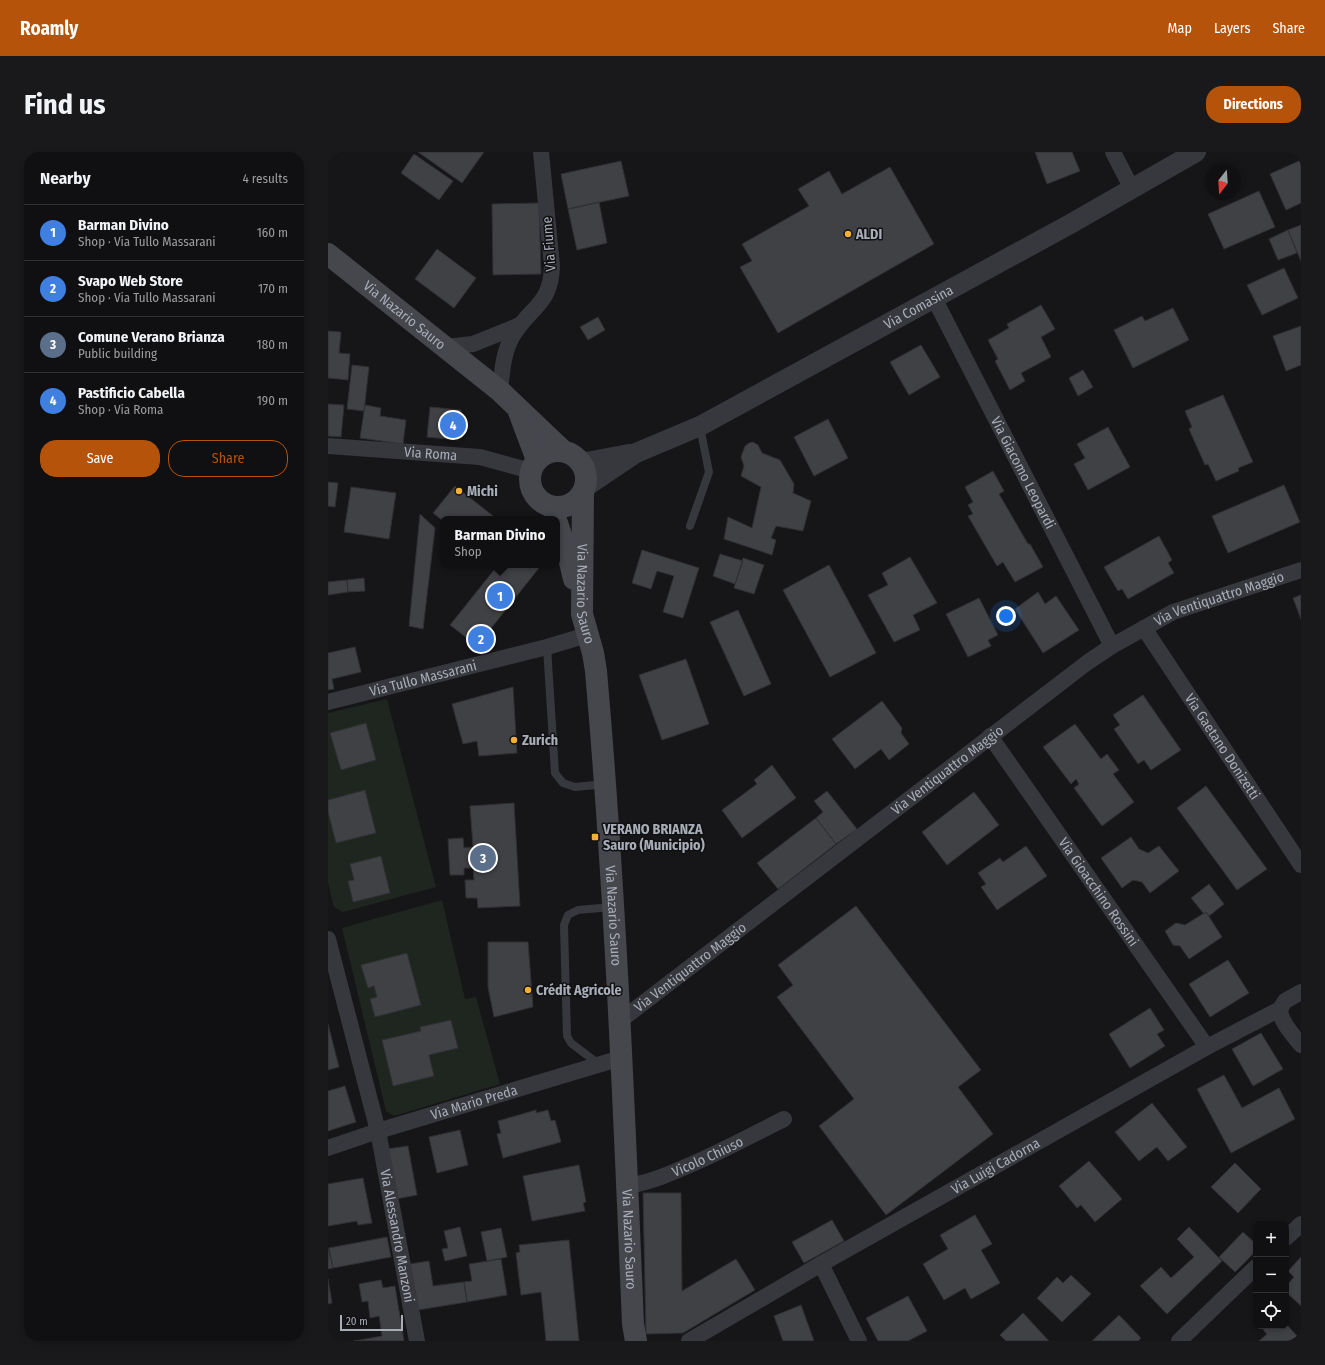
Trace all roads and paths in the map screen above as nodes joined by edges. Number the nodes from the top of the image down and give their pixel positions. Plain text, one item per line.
1 (541, 152) edge
2 (1113, 152) edge
3 (1196, 152) edge
4 (1132, 189) junction
5 (328, 254) edge
6 (934, 298) junction
7 (520, 325) junction
8 (446, 347) junction
9 (500, 391) junction
10 (518, 407) junction
11 (700, 426) junction
12 (328, 446) edge
13 (562, 451) junction
14 (636, 453) junction
15 (581, 463) junction
16 (534, 465) junction
17 (584, 490) junction
18 (551, 511) edge
19 (690, 526) dead end
20 (560, 532) edge
21 (1301, 570) edge
22 (582, 614) junction
23 (1144, 628) junction
24 (588, 635) junction
25 (1112, 646) junction
26 (547, 647) junction
27 (328, 702) edge
28 (990, 736) junction
29 (606, 784) junction
30 (1301, 865) edge
31 (612, 907) junction
32 (328, 938) edge
33 (1301, 992) edge
34 (1280, 1009) junction
35 (621, 1020) junction
36 (1301, 1046) edge
37 (1207, 1048) junction
38 (621, 1058) junction
39 (600, 1065) junction
40 (784, 1119) dead end
41 (378, 1131) junction
42 (328, 1148) edge
43 (627, 1186) junction
44 (1301, 1224) edge
45 (1289, 1235) edge
46 (821, 1264) junction
47 (1253, 1270) edge
48 (417, 1341) edge
49 (636, 1341) edge
50 (689, 1341) edge
51 (859, 1341) edge
52 (1179, 1341) edge

1 - 7 street, Via Fiume
2 - 4 street
3 - 4 street, Via Comasina
4 - 6 street, Via Comasina
5 - 8 main road, Via Nazario Sauro
6 - 11 street, Via Comasina
6 - 25 street, Via Giacomo Leopardi
7 - 8 street, Via Fiume
7 - 9 street, Via Fiume
8 - 9 main road, Via Nazario Sauro
9 - 10 main road, Via Nazario Sauro
10 - 13 main road, Via Nazario Sauro
10 - 16 main road, Via Nazario Sauro
11 - 14 street, Via Comasina
11 - 19 lane
12 - 16 street, Via Roma
13 - 15 main road
13 - 16 main road
14 - 15 street, Via Comasina
14 - 17 street, Via Comasina
15 - 17 main road
16 - 18 main road
17 - 18 main road
17 - 22 main road, Via Nazario Sauro
20 - 22 main road
21 - 23 street, Via Ventiquattro Maggio
22 - 24 main road, Via Nazario Sauro
23 - 25 street, Via Ventiquattro Maggio
23 - 30 street, Via Gaetano Donizetti
24 - 26 street, Via Tullo Massarani
24 - 29 main road, Via Nazario Sauro
25 - 28 street, Via Ventiquattro Maggio
26 - 27 street, Via Tullo Massarani
26 - 29 lane
28 - 35 street, Via Ventiquattro Maggio
28 - 37 street, Via Gioacchino Rossini
29 - 31 main road, Via Nazario Sauro
31 - 35 main road, Via Nazario Sauro
31 - 39 lane
32 - 41 street, Via Alessandro Manzoni
33 - 34 street, Via Luigi Cadorna
34 - 36 street
34 - 37 street, Via Luigi Cadorna
35 - 38 main road, Via Nazario Sauro
37 - 46 street, Via Luigi Cadorna
38 - 39 street, Via Mario Preda
38 - 43 main road, Via Nazario Sauro
39 - 41 street, Via Mario Preda
40 - 43 street, Vicolo Chiuso
41 - 42 street, Via Mario Preda
41 - 48 street, Via Alessandro Manzoni
43 - 49 main road, Via Nazario Sauro
44 - 45 street
46 - 50 street, Via Luigi Cadorna
46 - 51 street
47 - 52 street

